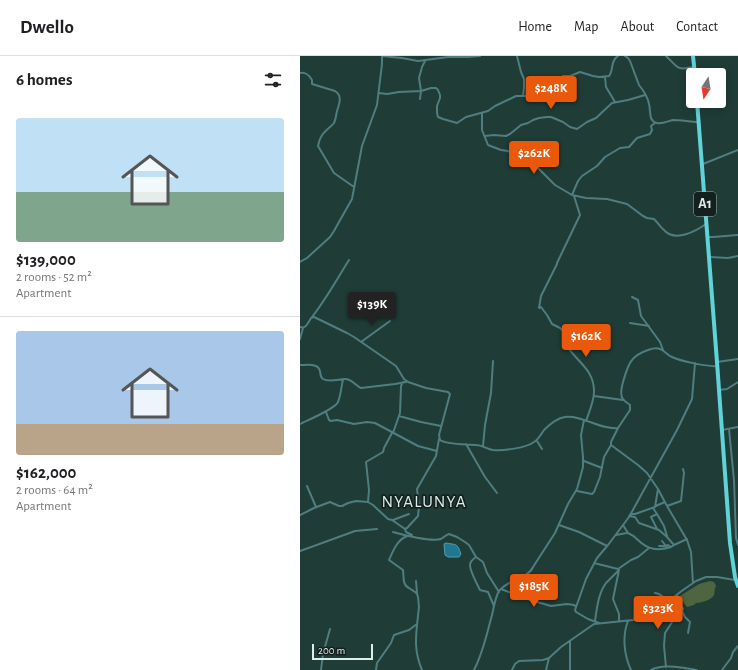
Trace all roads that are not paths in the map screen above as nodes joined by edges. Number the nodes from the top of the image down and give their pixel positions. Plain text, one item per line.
1 (382, 56) edge
2 (480, 56) edge
3 (517, 56) edge
4 (618, 56) edge
5 (625, 56) edge
6 (666, 56) edge
7 (694, 56) edge
8 (470, 57) edge
9 (425, 61) junction
10 (694, 66) joint
11 (300, 73) edge
12 (605, 77) junction
13 (421, 91) junction
14 (379, 93) junction
15 (645, 95) junction
16 (523, 96) junction
17 (420, 99) dead end
18 (615, 102) junction
19 (697, 108) edge
20 (482, 113) junction
21 (698, 122) junction
22 (655, 123) junction
23 (484, 136) junction
24 (738, 150) edge
25 (702, 164) junction
26 (354, 187) junction
27 (573, 195) junction
28 (706, 224) junction
29 (738, 235) edge
30 (707, 237) junction
31 (738, 256) edge
32 (709, 257) junction
33 (349, 260) dead end
34 (300, 262) edge
35 (632, 297) dead end
36 (312, 317) junction
37 (390, 321) dead end
38 (630, 323) dead end
39 (648, 326) junction
40 (301, 327) edge
41 (300, 339) edge
42 (361, 342) junction
43 (665, 353) junction
44 (738, 359) edge
45 (493, 361) dead end
46 (695, 363) junction
47 (717, 364) junction
48 (300, 365) edge
49 (343, 380) junction
50 (403, 382) junction
51 (408, 382) junction
52 (738, 382) edge
53 (719, 390) junction
54 (594, 396) junction
55 (624, 400) junction
56 (326, 412) junction
57 (399, 416) junction
58 (585, 420) junction
59 (300, 424) edge
60 (442, 426) junction
61 (738, 427) edge
62 (618, 428) junction
63 (729, 428) junction
64 (722, 430) junction
65 (393, 433) junction
66 (439, 439) junction
67 (536, 440) junction
68 (466, 444) junction
69 (611, 445) junction
70 (483, 446) junction
71 (542, 449) dead end
72 (437, 451) junction
73 (584, 461) junction
74 (602, 468) junction
75 (683, 469) dead end
76 (650, 477) junction
77 (307, 486) dead end
78 (658, 489) junction
79 (576, 491) junction
80 (496, 493) dead end
81 (368, 502) junction
82 (665, 502) junction
83 (667, 506) junction
84 (316, 507) junction
85 (654, 507) junction
86 (409, 514) dead end
87 (657, 514) junction
88 (300, 515) edge
89 (629, 516) junction
90 (392, 520) junction
91 (559, 525) junction
92 (622, 525) junction
93 (377, 529) dead end
94 (405, 529) junction
95 (659, 530) junction
96 (393, 532) dead end
97 (628, 533) junction
98 (615, 535) junction
99 (407, 536) junction
100 (414, 537) junction
101 (667, 537) junction
102 (686, 539) junction
103 (662, 541) dead end
104 (738, 545) edge
105 (607, 546) junction
106 (658, 546) dead end
107 (666, 546) junction
108 (672, 546) junction
109 (649, 548) junction
110 (300, 551) edge
111 (476, 556) junction
112 (594, 563) junction
113 (619, 569) junction
114 (528, 574) junction
115 (736, 577) edge
116 (416, 581) dead end
117 (693, 583) junction
118 (738, 586) edge
119 (501, 589) junction
120 (498, 592) junction
121 (655, 593) dead end
122 (417, 594) junction
123 (677, 595) junction
124 (535, 602) junction
125 (667, 602) junction
126 (494, 606) junction
127 (576, 607) junction
128 (682, 611) junction
129 (628, 620) junction
130 (595, 621) junction
131 (619, 622) junction
132 (599, 623) junction
133 (418, 624) junction
134 (330, 629) dead end
135 (688, 633) dead end
136 (570, 641) junction
137 (738, 646) edge
138 (549, 658) junction
139 (666, 667) junction
140 (321, 670) edge
141 (376, 670) edge
142 (422, 670) edge
143 (474, 670) edge
144 (512, 670) edge
145 (546, 670) edge
146 (570, 670) edge
147 (631, 670) edge
148 (651, 670) edge
149 (697, 670) edge
150 (722, 670) edge

1 - 9 street
1 - 14 street
2 - 8 street
3 - 16 street
4 - 12 street
5 - 15 street
6 - 10 street
7 - 10 highway
8 - 9 street
9 - 13 street
11 - 26 street
12 - 16 street
12 - 18 street
13 - 14 street
13 - 17 street
13 - 20 street
14 - 26 street
15 - 18 street
15 - 22 street
16 - 20 street
18 - 23 street
19 - 21 highway, A1
20 - 23 street
21 - 22 street
21 - 25 highway, A1
22 - 27 street
23 - 27 street
24 - 25 street
25 - 28 highway, A1
26 - 34 street
27 - 28 street
27 - 54 street
28 - 30 highway, A1
29 - 30 street
30 - 32 highway, A1
31 - 32 street
32 - 47 highway, A1
33 - 36 street
35 - 39 street
36 - 40 street
36 - 42 street
37 - 42 street
38 - 39 street
39 - 43 street
40 - 41 street
42 - 51 street
43 - 46 street
43 - 55 street
44 - 47 street
45 - 70 street
46 - 47 street
46 - 76 street
47 - 53 highway, A1
48 - 49 street
49 - 50 street
49 - 56 street
50 - 51 street
50 - 57 street
51 - 60 street
52 - 53 street
53 - 64 highway, A1
54 - 55 street
54 - 58 street
55 - 62 street
56 - 59 street
56 - 65 street
57 - 60 street
57 - 65 street
58 - 62 street
58 - 67 street
58 - 73 street
60 - 66 street
61 - 63 street
62 - 69 street
63 - 64 street
63 - 104 street
64 - 115 highway, A1
65 - 72 street
65 - 81 street
66 - 68 street
66 - 72 street
67 - 70 street
67 - 71 street
68 - 70 street
68 - 80 street
69 - 74 street
69 - 76 street
72 - 94 street
73 - 74 street
73 - 79 street
74 - 79 street
75 - 83 street
76 - 78 street
76 - 89 street
77 - 84 street
78 - 82 street
78 - 85 street
79 - 91 street
81 - 84 street
81 - 90 street
82 - 83 street
82 - 85 street
83 - 102 street
84 - 88 street
85 - 87 street
85 - 89 street
86 - 90 street
87 - 95 street
87 - 101 street
89 - 92 street
89 - 95 street
90 - 94 street
91 - 105 street
91 - 114 street
92 - 97 street
92 - 98 street
93 - 110 street
94 - 100 street
95 - 101 street
96 - 99 street
97 - 98 street
97 - 109 street
98 - 105 street
99 - 100 street
99 - 122 street
100 - 111 street
101 - 108 street
102 - 108 street
102 - 117 street
103 - 107 street
105 - 112 street
106 - 107 street
107 - 108 street
108 - 109 street
109 - 113 street
111 - 120 street
111 - 126 street
112 - 113 street
112 - 127 street
113 - 130 street
113 - 131 street
114 - 119 street
114 - 124 street
115 - 117 street
115 - 118 highway, A1
116 - 122 street
117 - 123 street
119 - 120 street
119 - 124 street
120 - 126 street
121 - 125 street
122 - 133 street
123 - 125 street
123 - 128 street
124 - 127 street
125 - 129 street
126 - 143 street
127 - 130 street
128 - 135 street
128 - 139 street
129 - 131 street
129 - 147 street
130 - 132 street
131 - 132 street
132 - 136 street
133 - 141 street
133 - 142 street
134 - 140 street
136 - 138 street
136 - 146 street
137 - 150 street
138 - 144 street
138 - 145 street
139 - 148 street
139 - 149 street

